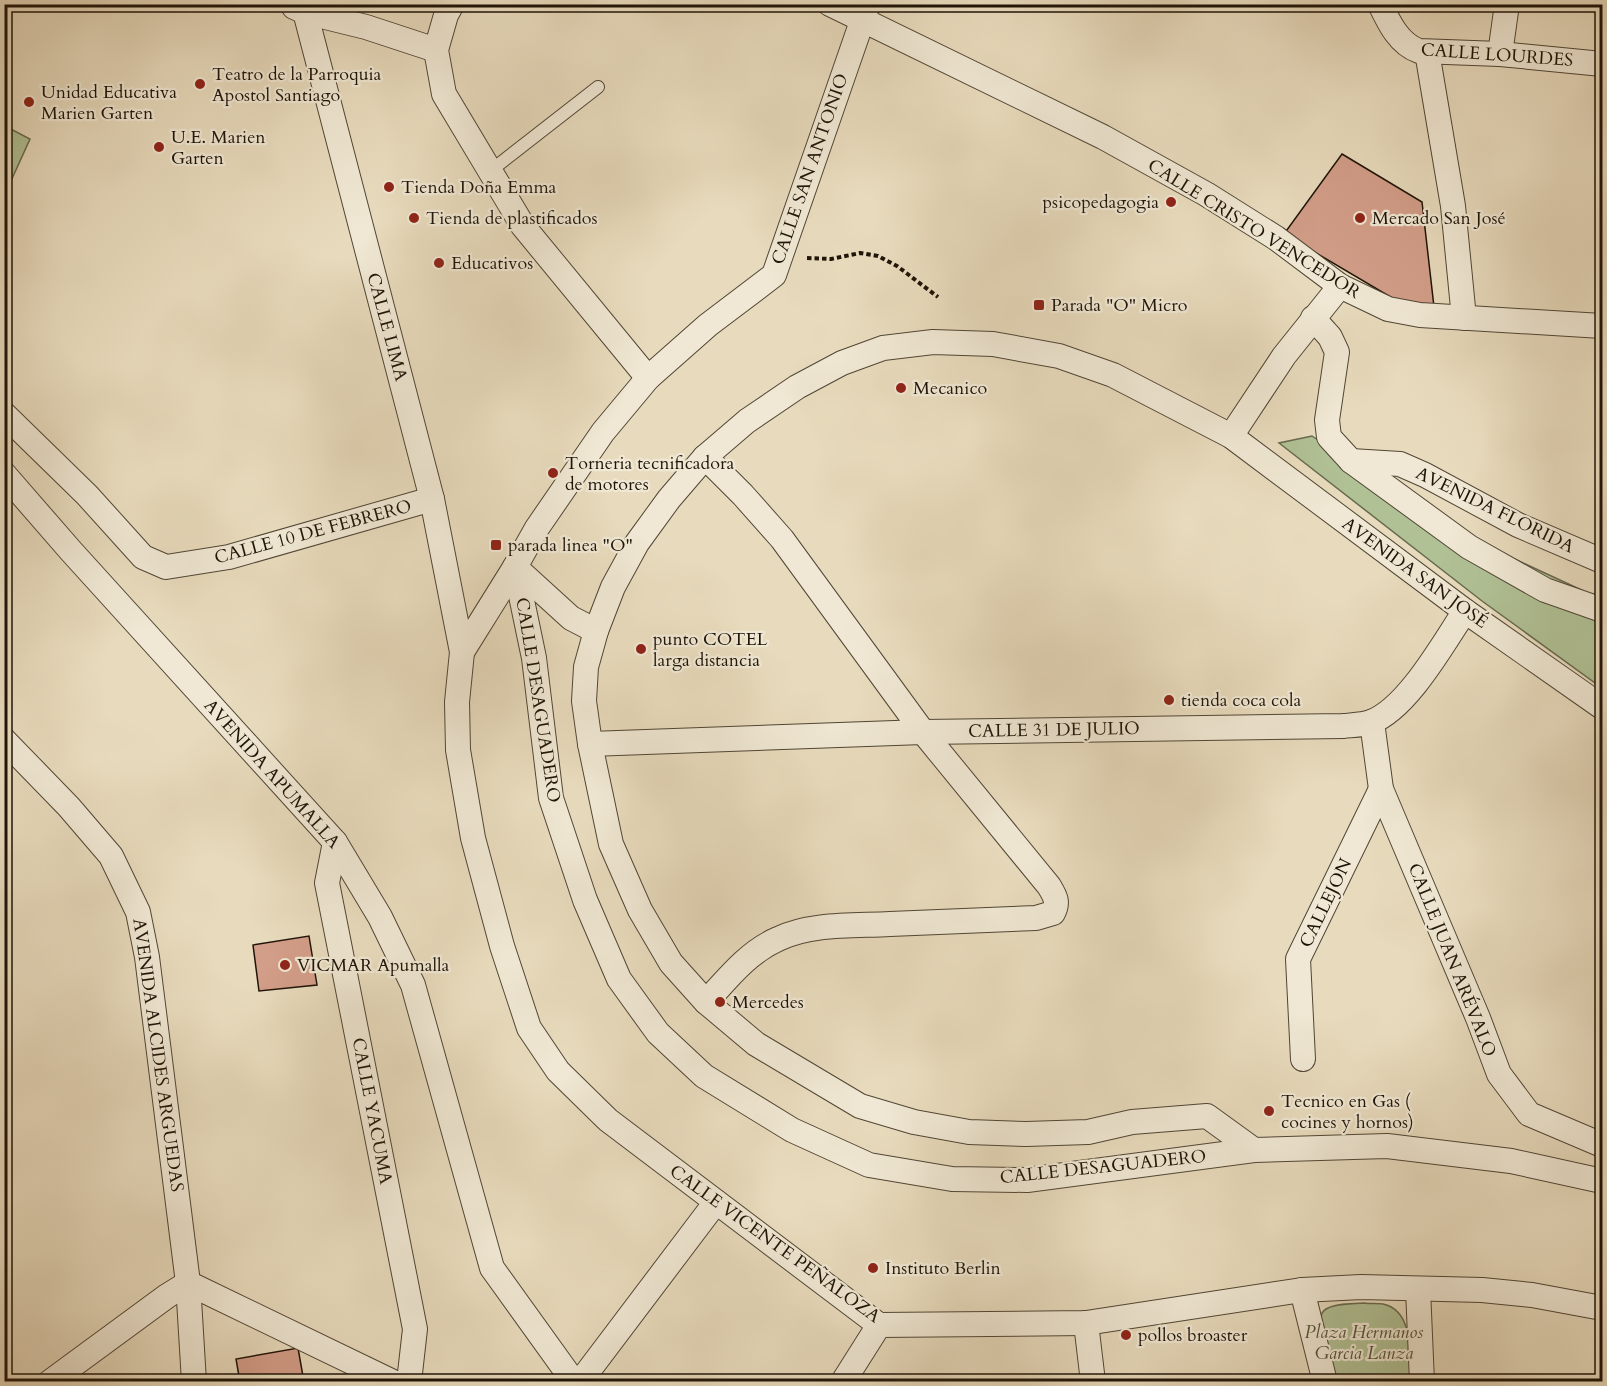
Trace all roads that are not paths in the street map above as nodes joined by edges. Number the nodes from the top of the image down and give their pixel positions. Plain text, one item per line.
1 (452, 4) edge
2 (830, 4) edge
3 (1380, 4) edge
4 (1508, 4) edge
5 (299, 7) edge
6 (865, 12) edge
7 (436, 50) junction
8 (1428, 52) junction
9 (1500, 54) junction
10 (1602, 64) edge
11 (598, 87) dead end
12 (489, 172) junction
13 (1340, 286) junction
14 (1313, 318) junction
15 (1464, 318) junction
16 (1602, 326) edge
17 (648, 378) junction
18 (4, 414) edge
19 (1231, 436) junction
20 (705, 457) junction
21 (1351, 461) junction
22 (4, 474) edge
23 (432, 499) junction
24 (1602, 561) edge
25 (515, 567) junction
26 (1602, 610) edge
27 (1465, 611) junction
28 (596, 631) junction
29 (462, 652) junction
30 (1602, 707) edge
31 (1372, 722) junction
32 (923, 732) junction
33 (4, 740) edge
34 (590, 744) junction
35 (1381, 789) junction
36 (335, 842) junction
37 (706, 1002) junction
38 (1303, 1059) dead end
39 (1602, 1145) edge
40 (1254, 1150) junction
41 (1602, 1181) edge
42 (716, 1202) junction
43 (188, 1283) junction
44 (1418, 1289) junction
45 (1302, 1290) junction
46 (1602, 1308) edge
47 (1086, 1323) junction
48 (879, 1325) junction
49 (50, 1382) edge
50 (194, 1382) edge
51 (393, 1382) edge
52 (409, 1382) edge
53 (574, 1382) edge
54 (580, 1382) edge
55 (843, 1382) edge
56 (1093, 1382) edge
57 (1325, 1382) edge
58 (1422, 1382) edge

1 - 7 street
2 - 6 street, CALLE CRISTO VENCEDOR
3 - 8 street, CALLE LOURDES
4 - 9 street
5 - 7 street
5 - 23 street, CALLE LIMA
6 - 13 street, CALLE CRISTO VENCEDOR
6 - 17 street, CALLE SAN ANTONIO
7 - 12 street
8 - 9 street, CALLE LOURDES
8 - 15 street
9 - 10 street, CALLE LOURDES
11 - 12 lane
12 - 17 street
13 - 14 street
13 - 15 street, CALLE CRISTO VENCEDOR
14 - 19 street
14 - 21 street, AVENIDA FLORIDA
15 - 16 street, CALLE CRISTO VENCEDOR
17 - 25 street, CALLE SAN ANTONIO
18 - 23 street, CALLE 10 DE FEBRERO
19 - 20 street, CALLE DESAGUADERO
19 - 27 street, AVENIDA SAN JOSÉ
20 - 28 street, CALLE DESAGUADERO
20 - 32 street
21 - 24 street, AVENIDA FLORIDA
21 - 26 street, AVENIDA FLORIDA
22 - 36 street, AVENIDA APUMALLA
23 - 29 street, CALLE LIMA
25 - 28 street
25 - 29 street, CALLE SAN ANTONIO
25 - 40 street, CALLE DESAGUADERO
27 - 30 street, AVENIDA SAN JOSÉ
27 - 31 street, CALLE 31 DE JULIO
28 - 34 street, CALLE DESAGUADERO
29 - 42 street, CALLE VICENTE PEÑALOZA
31 - 32 street, CALLE 31 DE JULIO
31 - 35 street, CALLE JUAN ARÉVALO
32 - 34 street, CALLE 31 DE JULIO
32 - 37 street
33 - 43 street, AVENIDA ALCIDES ARGUEDAS
34 - 37 street, CALLE DESAGUADERO
35 - 38 street, CALLEJON
35 - 39 street, CALLE JUAN ARÉVALO
36 - 52 street, CALLE YACUMA
36 - 53 street, AVENIDA APUMALLA
37 - 40 street, CALLE DESAGUADERO
40 - 41 street, CALLE DESAGUADERO
42 - 48 street, CALLE VICENTE PEÑALOZA
42 - 54 street
43 - 49 street
43 - 50 street, AVENIDA ALCIDES ARGUEDAS
43 - 51 street
44 - 45 street, CALLE VICENTE PEÑALOZA
44 - 46 street, CALLE VICENTE PEÑALOZA
44 - 58 street
45 - 47 street, CALLE VICENTE PEÑALOZA
45 - 57 street
47 - 48 street, CALLE VICENTE PEÑALOZA
47 - 56 street
48 - 55 street

